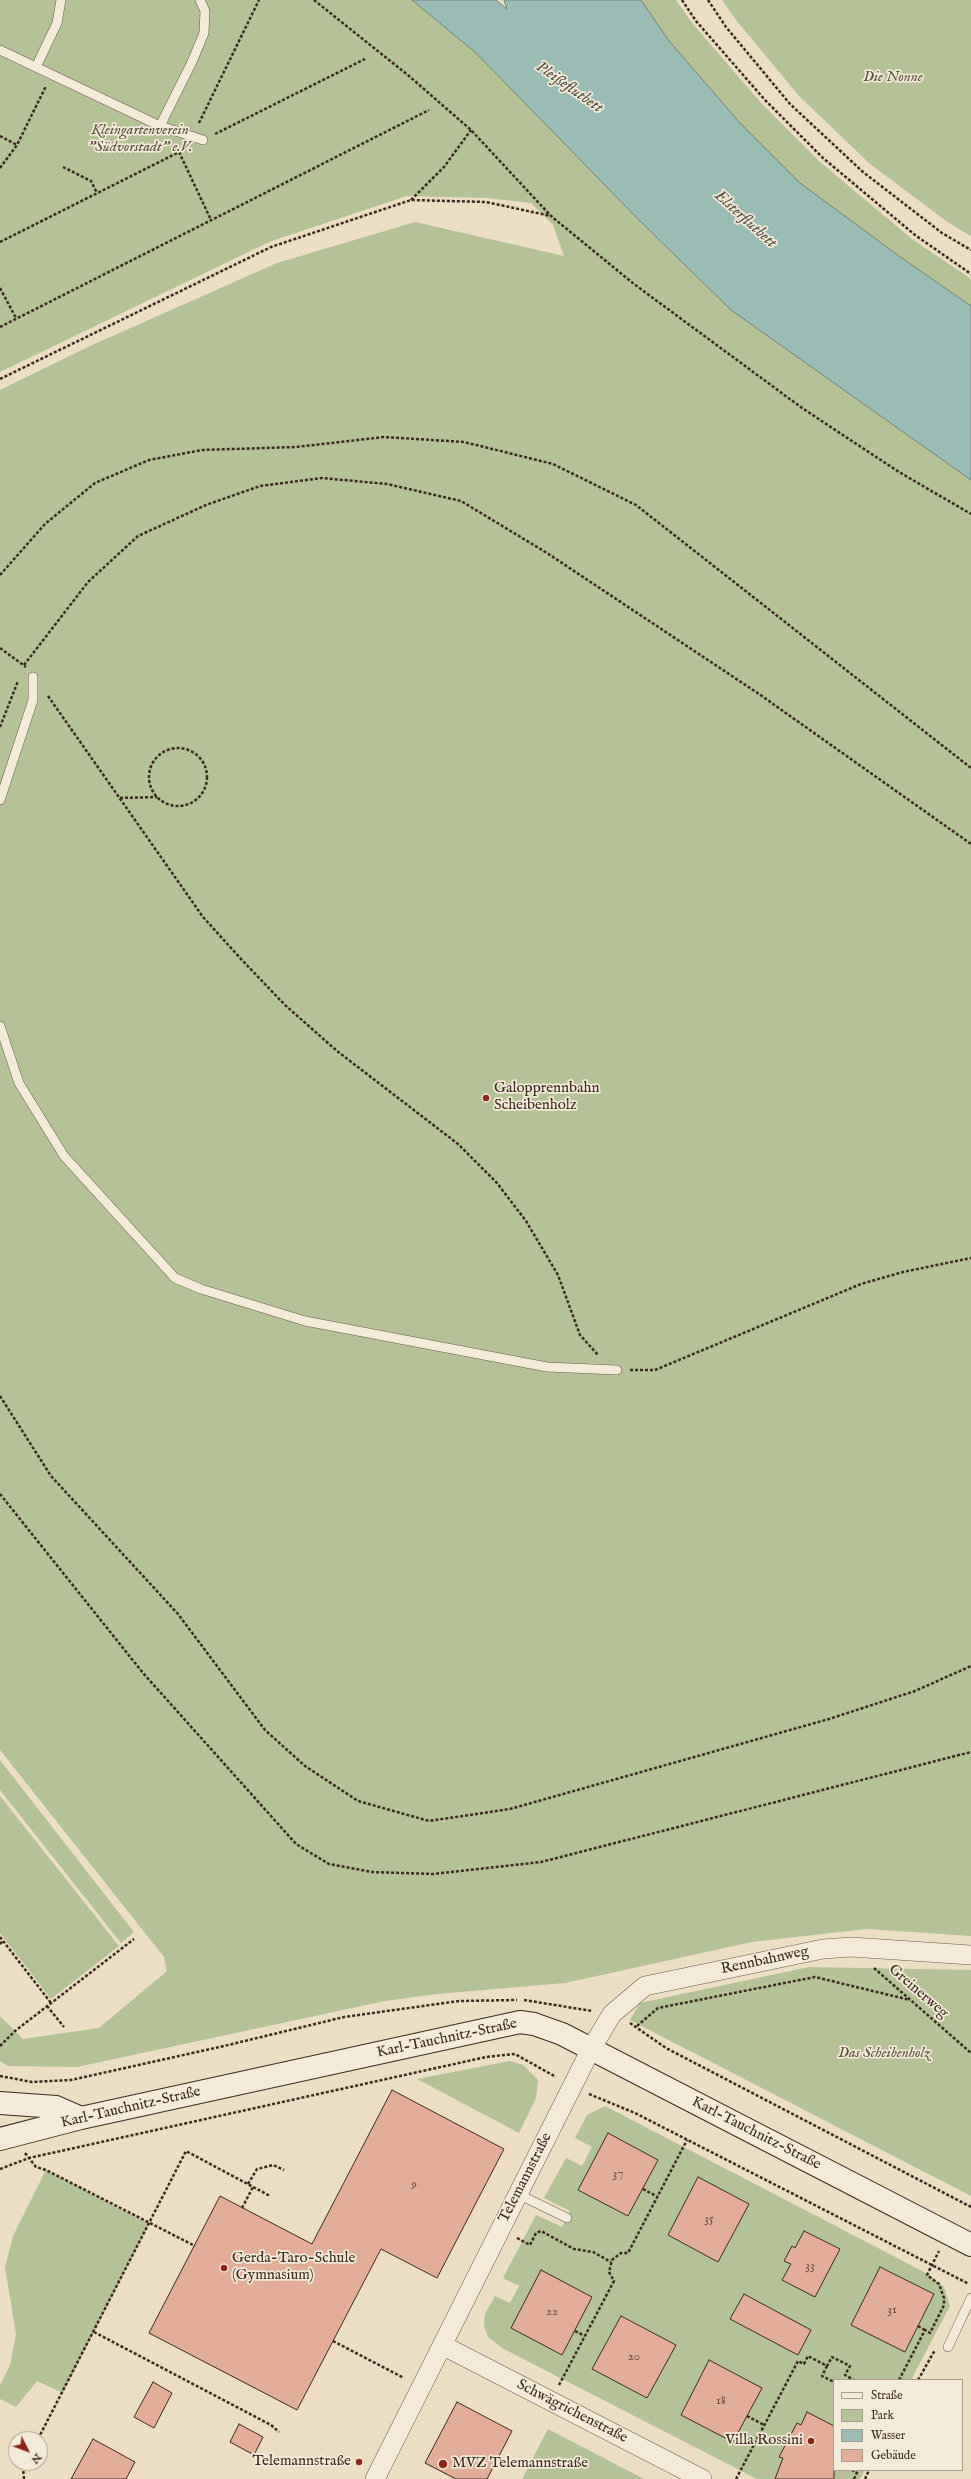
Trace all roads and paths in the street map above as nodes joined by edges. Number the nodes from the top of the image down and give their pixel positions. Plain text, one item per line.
1 (61, 0) edge
2 (200, 0) edge
3 (259, 0) edge
4 (314, 0) edge
5 (682, 0) edge
6 (708, 0) edge
7 (0, 50) edge
8 (365, 59) dead end
9 (36, 67) junction
10 (52, 75) junction
11 (429, 110) dead end
12 (160, 126) junction
13 (471, 130) junction
14 (0, 136) edge
15 (192, 136) junction
16 (203, 140) junction
17 (17, 145) junction
18 (178, 153) junction
19 (63, 167) dead end
20 (0, 168) edge
21 (97, 193) junction
22 (411, 200) junction
23 (551, 216) junction
24 (211, 220) junction
25 (0, 242) edge
26 (971, 250) edge
27 (971, 274) edge
28 (0, 288) edge
29 (16, 318) junction
30 (0, 326) edge
31 (0, 379) edge
32 (971, 514) edge
33 (0, 575) edge
34 (0, 648) edge
35 (24, 664) junction
36 (22, 671) dead end
37 (33, 677) junction
38 (19, 678) dead end
39 (0, 727) edge
40 (971, 768) edge
41 (156, 797) junction
42 (119, 798) junction
43 (0, 800) edge
44 (971, 844) edge
45 (0, 1026) edge
46 (971, 1258) edge
47 (617, 1370) junction
48 (0, 1396) edge
49 (0, 1494) edge
50 (971, 1666) edge
51 (971, 1752) edge
52 (0, 1937) edge
53 (134, 1939) dead end
54 (3, 1941) junction
55 (0, 1944) edge
56 (851, 1947) junction
57 (971, 1955) edge
58 (910, 2000) junction
59 (51, 2003) junction
60 (47, 2006) junction
61 (612, 2014) junction
62 (638, 2026) junction
63 (64, 2027) dead end
64 (0, 2046) edge
65 (591, 2049) junction
66 (971, 2053) edge
67 (0, 2076) edge
68 (572, 2087) junction
69 (0, 2103) edge
70 (81, 2118) junction
71 (0, 2139) edge
72 (687, 2140) junction
73 (22, 2150) dead end
74 (30, 2158) junction
75 (0, 2169) edge
76 (284, 2170) dead end
77 (248, 2184) junction
78 (253, 2187) junction
79 (643, 2189) dead end
80 (518, 2194) junction
81 (270, 2196) dead end
82 (658, 2197) junction
83 (971, 2206) edge
84 (242, 2208) dead end
85 (567, 2218) dead end
86 (149, 2224) junction
87 (500, 2229) junction
88 (948, 2234) junction
89 (971, 2245) edge
90 (195, 2246) dead end
91 (611, 2262) junction
92 (932, 2265) junction
93 (971, 2285) edge
94 (971, 2298) edge
95 (918, 2326) dead end
96 (926, 2330) junction
97 (575, 2331) dead end
98 (94, 2332) junction
99 (585, 2336) junction
100 (333, 2341) dead end
101 (442, 2345) junction
102 (948, 2347) dead end
103 (827, 2366) junction
104 (392, 2372) dead end
105 (845, 2375) junction
106 (843, 2379) edge
107 (852, 2379) edge
108 (900, 2379) edge
109 (833, 2382) edge
110 (551, 2401) junction
111 (747, 2416) dead end
112 (764, 2425) junction
113 (42, 2431) edge
114 (279, 2432) dead end
115 (858, 2471) edge
116 (374, 2479) edge
117 (702, 2479) edge
118 (736, 2479) edge
119 (854, 2479) edge

1 - 9 lane
2 - 12 lane
3 - 15 path
4 - 13 path
5 - 27 path
6 - 26 path
7 - 9 lane
8 - 16 path
9 - 10 lane
10 - 12 lane
10 - 17 path
11 - 24 path
12 - 15 lane
13 - 22 path
13 - 23 path
14 - 17 path
15 - 16 lane
15 - 18 path
16 - 18 path
17 - 20 path
18 - 21 path
18 - 24 path
19 - 21 path
21 - 25 path
22 - 23 path
22 - 31 path
23 - 32 path
24 - 29 path
28 - 29 path
29 - 30 path
33 - 40 path
34 - 35 path
35 - 36 path
35 - 37 path
35 - 44 path
37 - 42 path
37 - 43 lane
38 - 39 path
41 - 41 path
41 - 42 path
42 - 47 path
45 - 47 lane
46 - 47 path
48 - 50 path
49 - 51 path
52 - 54 path
53 - 59 path
54 - 55 path
54 - 59 path
56 - 57 street, Rennbahnweg
56 - 58 path, Greinerweg
56 - 61 street, Rennbahnweg
58 - 62 path
58 - 66 path, Greinerweg
59 - 60 path
60 - 63 path
60 - 64 path
61 - 62 path
61 - 65 street, Rennbahnweg
61 - 67 path
62 - 83 path
65 - 68 street, Telemannstraße
65 - 70 main road, Karl-Tauchnitz-Straße
65 - 88 main road, Karl-Tauchnitz-Straße
68 - 72 path
68 - 74 path
68 - 80 street, Telemannstraße
69 - 70 main road
70 - 71 main road, Karl-Tauchnitz-Straße
72 - 82 path
72 - 92 path
73 - 74 path
74 - 75 path
74 - 86 path
76 - 77 path
77 - 78 path
77 - 86 path
78 - 81 path
78 - 84 path
79 - 82 path
80 - 85 lane
80 - 87 street, Telemannstraße
82 - 91 path
86 - 90 path
86 - 98 path
87 - 91 path
87 - 101 street, Telemannstraße
88 - 89 main road, Karl-Tauchnitz-Straße
88 - 92 path
91 - 99 path
92 - 93 path
92 - 96 path
94 - 102 lane
95 - 96 path
96 - 108 path
97 - 99 path
98 - 113 path
98 - 114 path
99 - 110 path
100 - 104 path
101 - 110 street, Schwägrichenstraße
101 - 116 street, Telemannstraße
103 - 105 path
103 - 109 path
103 - 112 path
105 - 106 path
105 - 107 path
110 - 117 street, Schwägrichenstraße
111 - 112 path
112 - 118 path
115 - 119 path

